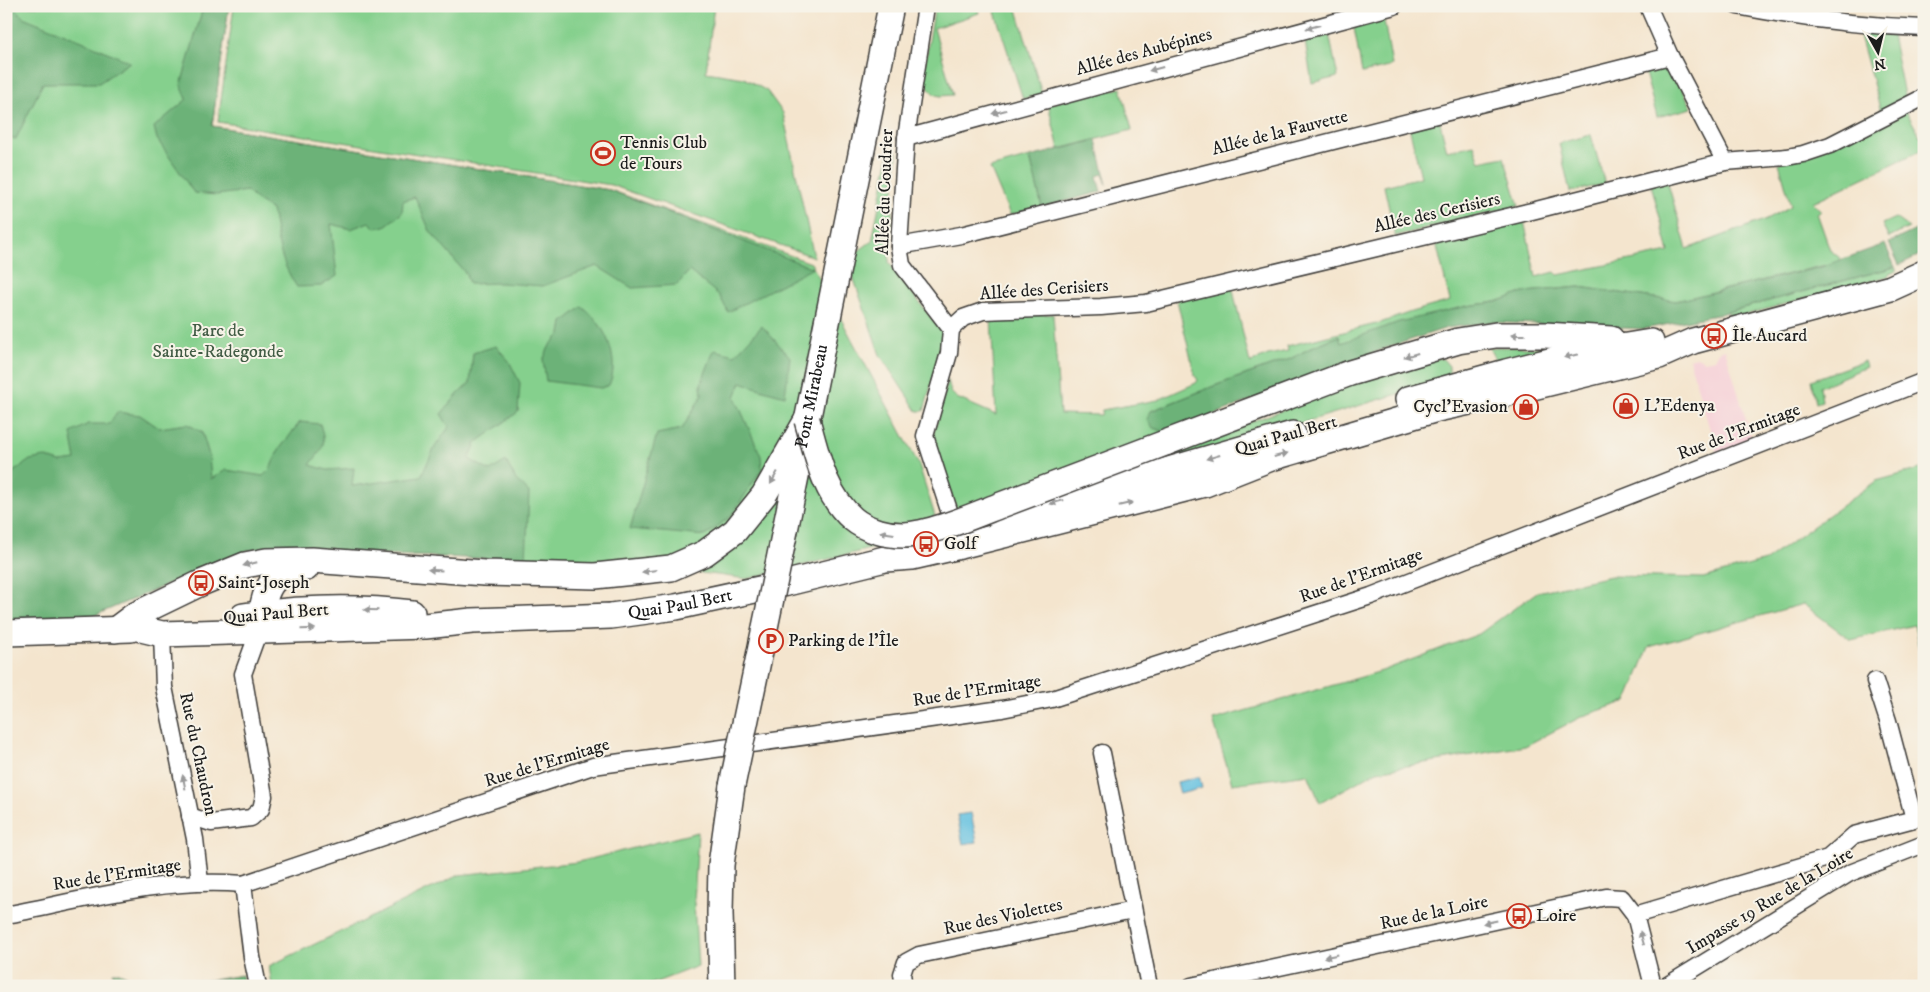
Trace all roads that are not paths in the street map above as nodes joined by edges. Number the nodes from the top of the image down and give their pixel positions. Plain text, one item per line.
1 (891, 6) edge
2 (926, 6) edge
3 (1394, 6) edge
4 (1648, 6) edge
5 (1736, 6) edge
6 (1924, 28) edge
7 (1670, 56) junction
8 (1924, 97) edge
9 (906, 138) junction
10 (1725, 162) junction
11 (899, 246) junction
12 (1924, 273) edge
13 (951, 330) junction
14 (1458, 341) junction
15 (1654, 342) junction
16 (1693, 342) junction
17 (1475, 380) junction
18 (1924, 381) edge
19 (1437, 409) junction
20 (807, 420) junction
21 (959, 540) junction
22 (368, 565) junction
23 (260, 622) junction
24 (115, 630) junction
25 (151, 631) junction
26 (6, 633) edge
27 (1875, 681) dead end
28 (1102, 753) dead end
29 (190, 816) junction
30 (1924, 844) edge
31 (200, 882) junction
32 (243, 884) junction
33 (1133, 910) junction
34 (6, 915) edge
35 (1635, 915) junction
36 (258, 986) edge
37 (722, 986) edge
38 (904, 986) edge
39 (1149, 986) edge
40 (1191, 986) edge
41 (1653, 986) edge
42 (1666, 986) edge

1 - 20 main road, Pont Mirabeau
2 - 9 street, Allée du Coudrier
3 -> 9 street, Allée des Aubépines
4 - 7 street
5 - 6 street
7 - 10 street
7 - 11 street, Allée de la Fauvette
8 - 10 street, Allée des Cerisiers
9 - 11 street, Allée du Coudrier
10 - 13 street, Allée des Cerisiers
11 - 13 street, Allée du Coudrier
12 - 16 main road, Quai Paul Bert
13 - 21 street
15 -> 14 main road
14 - 17 main road
14 -> 20 main road, bridge
15 - 16 main road, Quai Paul Bert
15 -> 17 main road, Quai Paul Bert
16 - 19 main road, Quai Paul Bert
17 - 19 main road
17 -> 21 main road, Quai Paul Bert
18 - 32 street, Rue de l'Ermitage
21 -> 19 main road, Quai Paul Bert
20 -> 22 main road
20 - 37 main road, Pont Mirabeau, bridge
21 - 23 main road, Quai Paul Bert
22 - 23 main road
22 -> 24 main road
23 - 25 main road, Quai Paul Bert
23 - 29 street
24 - 25 main road, Quai Paul Bert
24 - 26 main road, Quai Paul Bert
29 -> 25 street, Rue du Chaudron
27 - 35 street
28 - 33 street
29 - 31 street, Rue du Chaudron
30 - 42 street, Impasse 19 Rue de la Loire
31 - 32 street, Rue de l'Ermitage
31 - 34 street, Rue de l'Ermitage
32 - 36 street
33 - 38 street, Rue des Violettes
33 - 39 street
35 -> 40 street, Rue de la Loire
41 -> 35 street, Rue de la Loire

